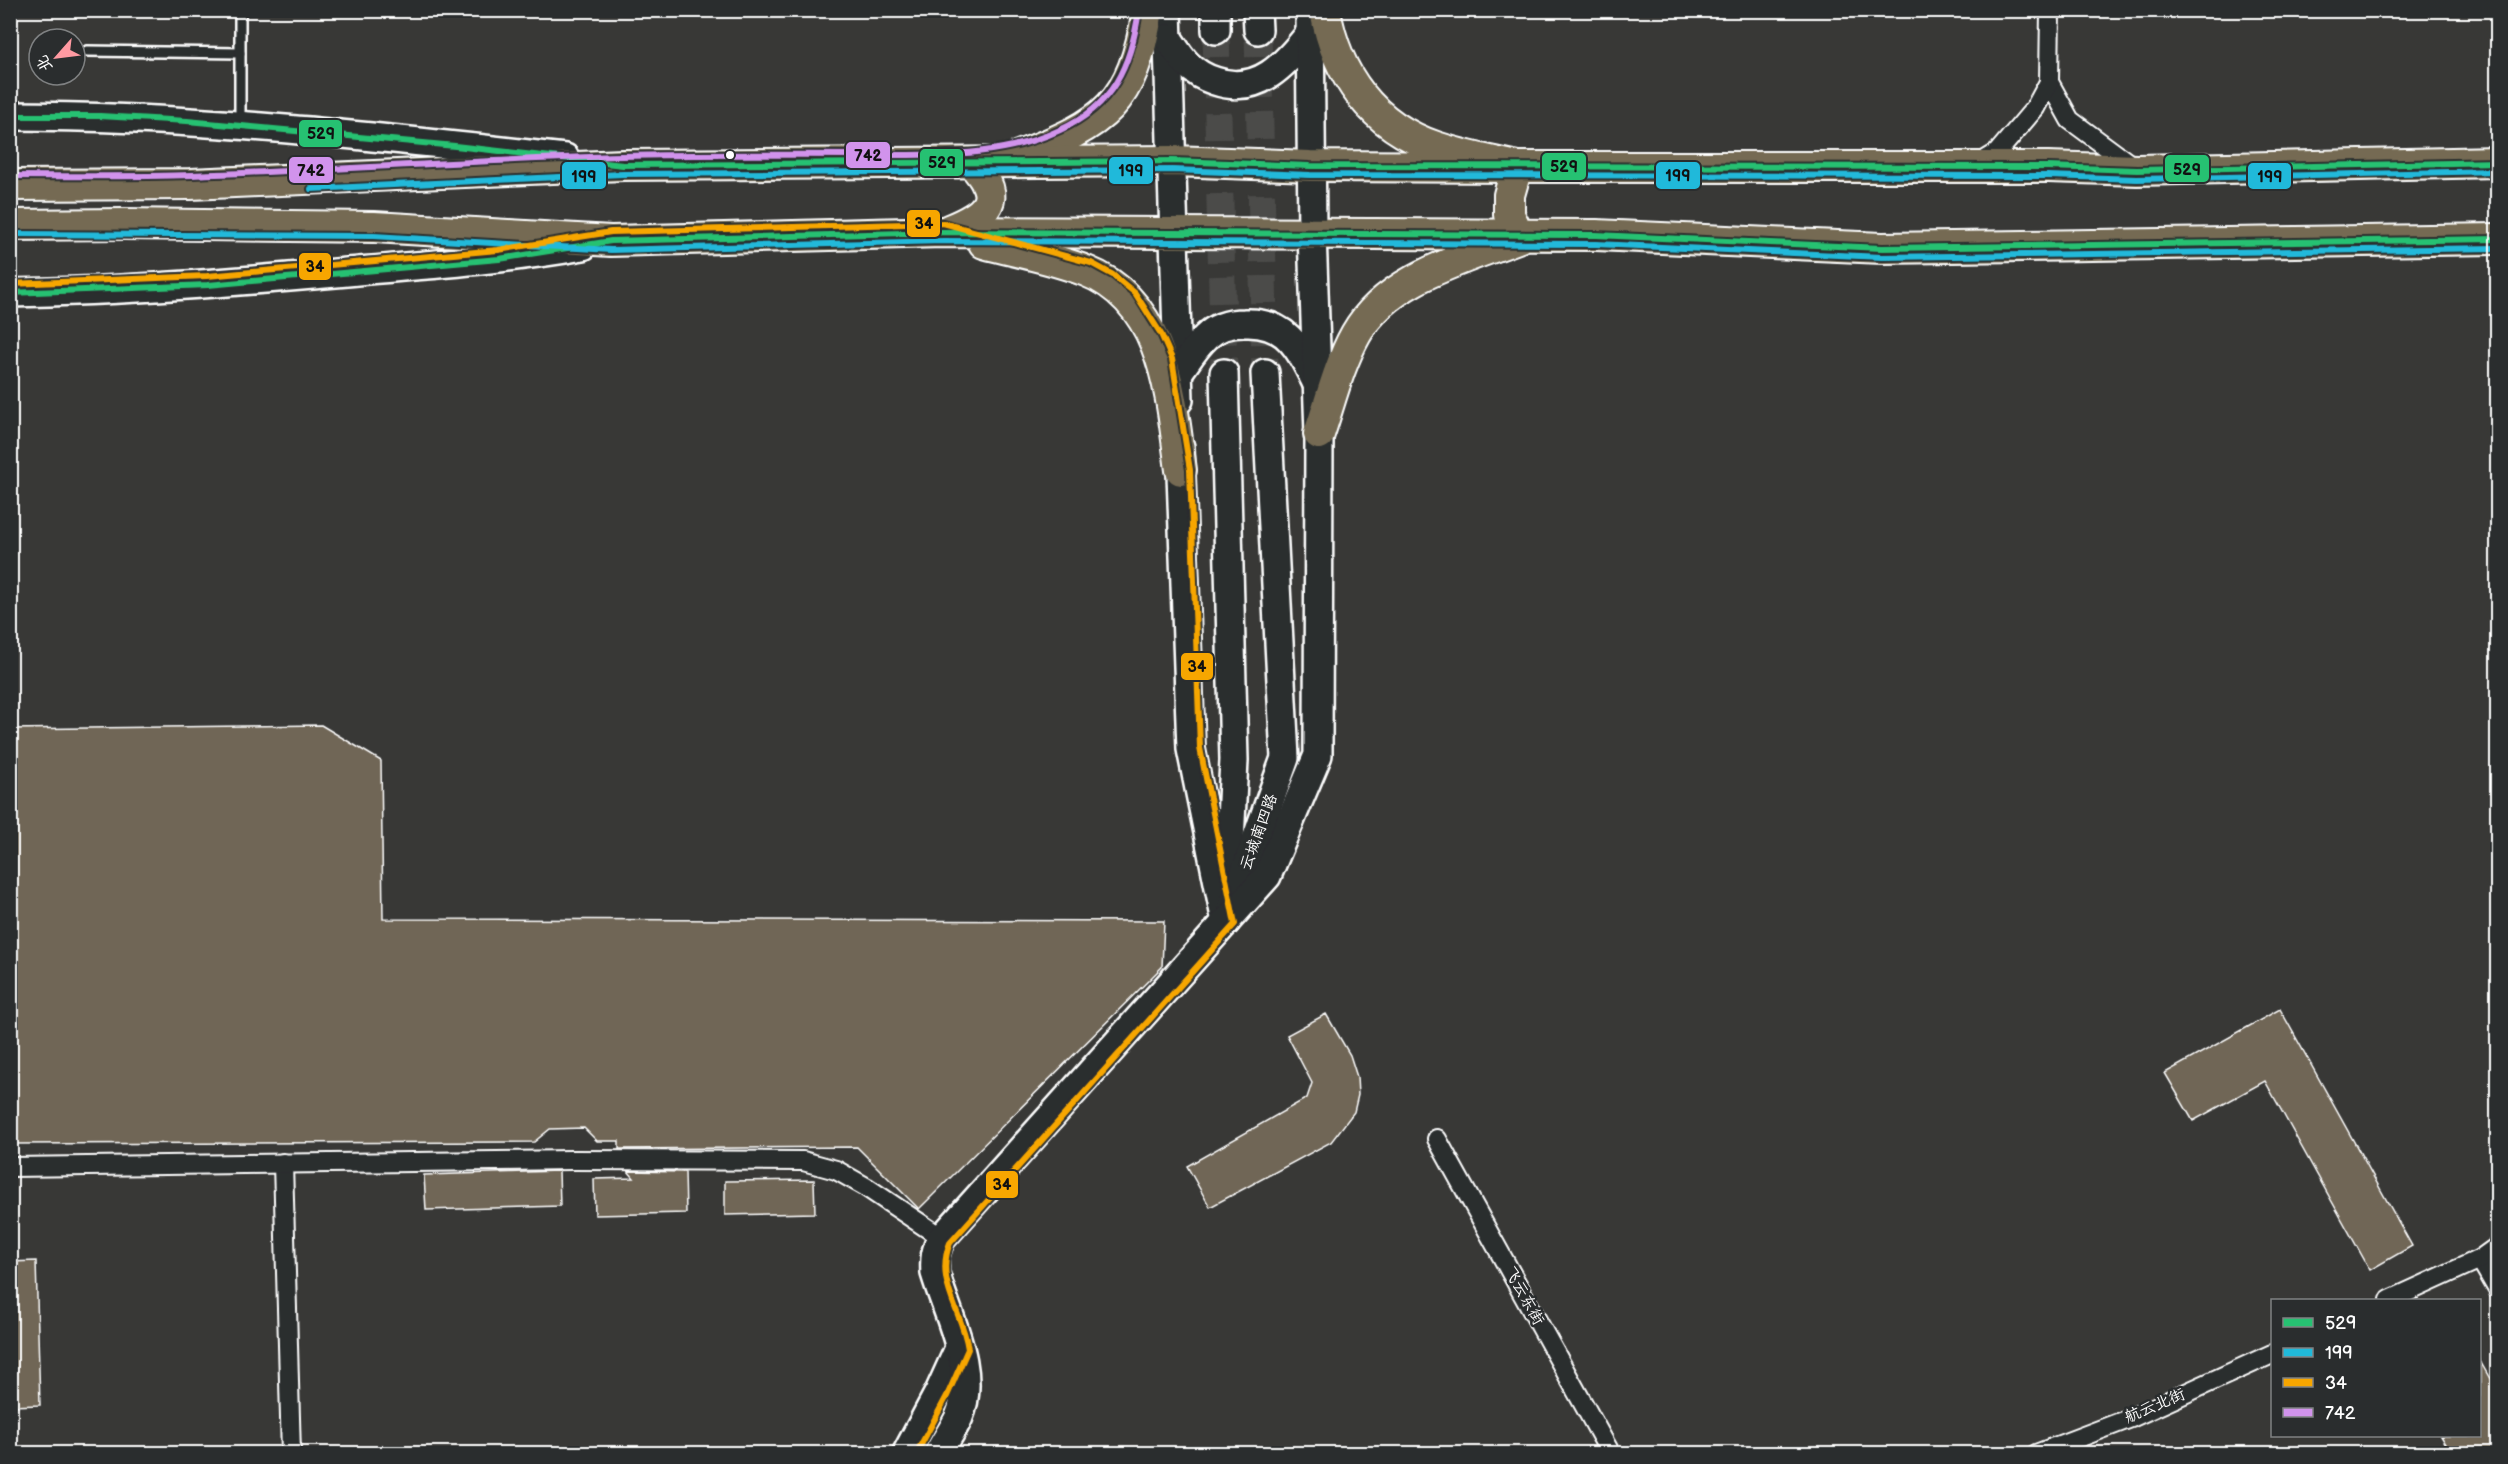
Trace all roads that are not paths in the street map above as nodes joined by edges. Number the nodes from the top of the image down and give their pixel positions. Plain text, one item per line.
1 (240, 10) edge
2 (1148, 10) edge
3 (1167, 10) edge
4 (2050, 10) edge
5 (1315, 18) edge
6 (1168, 38) junction
7 (87, 51) dead end
8 (240, 53) junction
9 (2049, 82) junction
10 (10, 116) edge
11 (240, 125) junction
12 (1172, 160) junction
13 (2498, 162) edge
14 (972, 163) junction
15 (623, 165) junction
16 (1310, 166) junction
17 (1517, 167) junction
18 (1973, 168) junction
19 (2138, 170) junction
20 (10, 185) edge
21 (10, 225) edge
22 (943, 232) junction
23 (1174, 232) junction
24 (1312, 233) junction
25 (1520, 237) junction
26 (2498, 239) edge
27 (611, 240) junction
28 (10, 293) edge
29 (1178, 373) junction
30 (1224, 374) tunnel mouth
31 (1265, 374) tunnel mouth
32 (1318, 386) junction
33 (1319, 434) junction
34 (1181, 470) junction
35 (1226, 922) junction
36 (1437, 1139) dead end
37 (283, 1163) junction
38 (10, 1167) edge
39 (942, 1238) junction
40 (2498, 1246) edge
41 (2480, 1259) junction
42 (2498, 1290) edge
43 (2392, 1299) edge
44 (960, 1348) junction
45 (2271, 1354) edge
46 (291, 1454) edge
47 (906, 1454) edge
48 (938, 1454) edge
49 (1611, 1454) edge
50 (2036, 1454) edge

1 - 8 lane
2 - 14 main road
3 - 6 street
4 - 9 street
5 - 6 street
5 - 16 street
5 - 17 main road
6 - 12 street
7 - 8 lane
8 - 11 lane
9 - 18 street
9 - 19 street
10 - 11 street
11 - 15 street
12 - 14 main road
12 - 16 main road
12 - 23 street
13 - 19 main road
14 - 15 main road
14 - 22 main road
15 - 20 main road
16 - 17 main road
16 - 24 street
17 - 18 main road
17 - 25 main road
18 - 19 main road
21 - 27 main road
22 - 23 main road
22 - 27 main road
22 - 34 main road
23 - 24 main road
23 - 29 street
24 - 25 main road
24 - 32 street
25 - 26 main road
25 - 33 main road
27 - 28 street
29 - 32 street
29 - 34 street
30 - 35 street, 云城南四路
31 - 35 street, 云城南四路
32 - 33 street
33 - 35 street
34 - 35 street
35 - 39 street
36 - 49 street, 飞云东街
37 - 38 street
37 - 39 street
37 - 46 street
39 - 44 street
40 - 41 street
41 - 42 street
41 - 43 street
44 - 47 street
44 - 48 street
45 - 50 street, 航云北街

